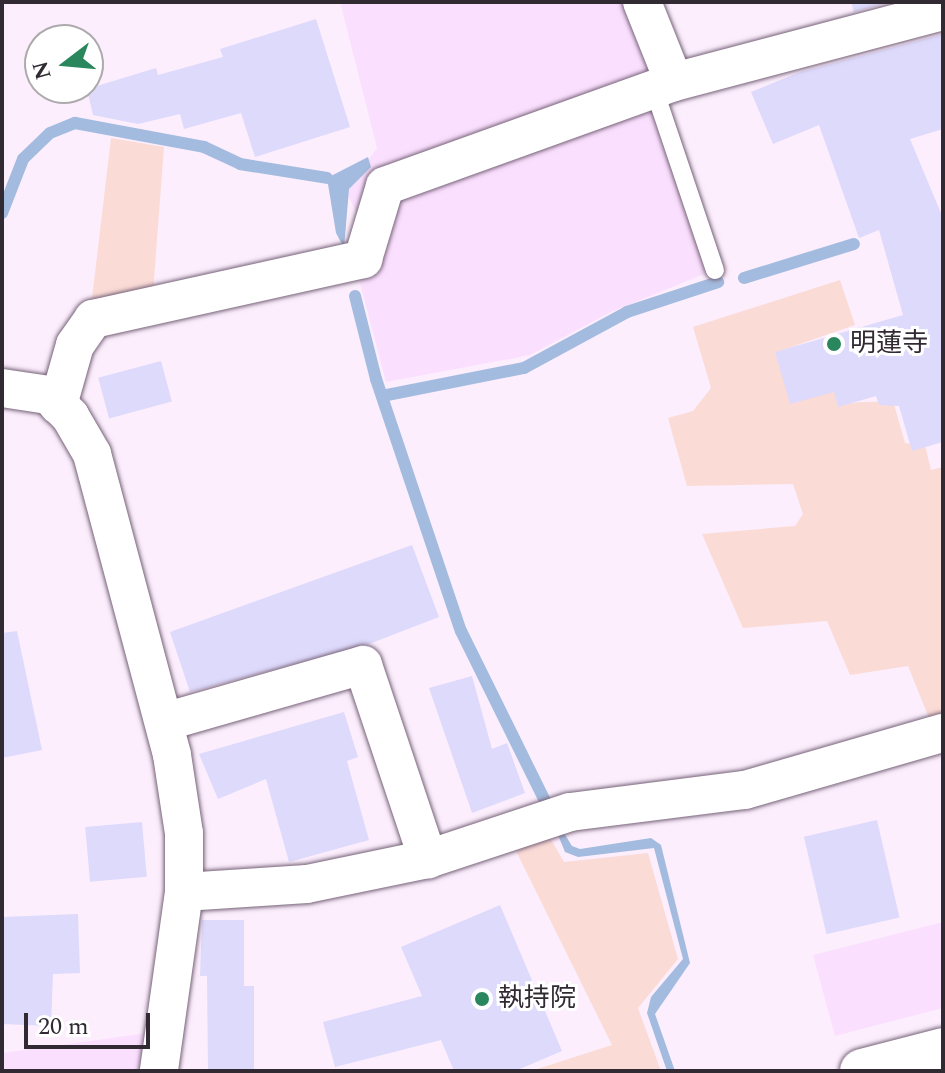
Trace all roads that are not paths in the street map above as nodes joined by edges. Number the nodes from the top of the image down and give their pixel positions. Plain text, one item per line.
1 (642, 2) edge
2 (943, 11) edge
3 (664, 85) junction
4 (715, 270) dead end
5 (2, 388) edge
6 (58, 405) junction
7 (164, 722) junction
8 (943, 733) edge
9 (428, 859) junction
10 (184, 892) junction
11 (943, 1050) edge
12 (159, 1071) edge
13 (862, 1071) edge

1 - 3 street
2 - 3 street
3 - 4 lane
3 - 6 street
5 - 6 street
6 - 7 street
7 - 9 street
7 - 10 street
8 - 9 street
9 - 10 street
10 - 12 street
11 - 13 highway

